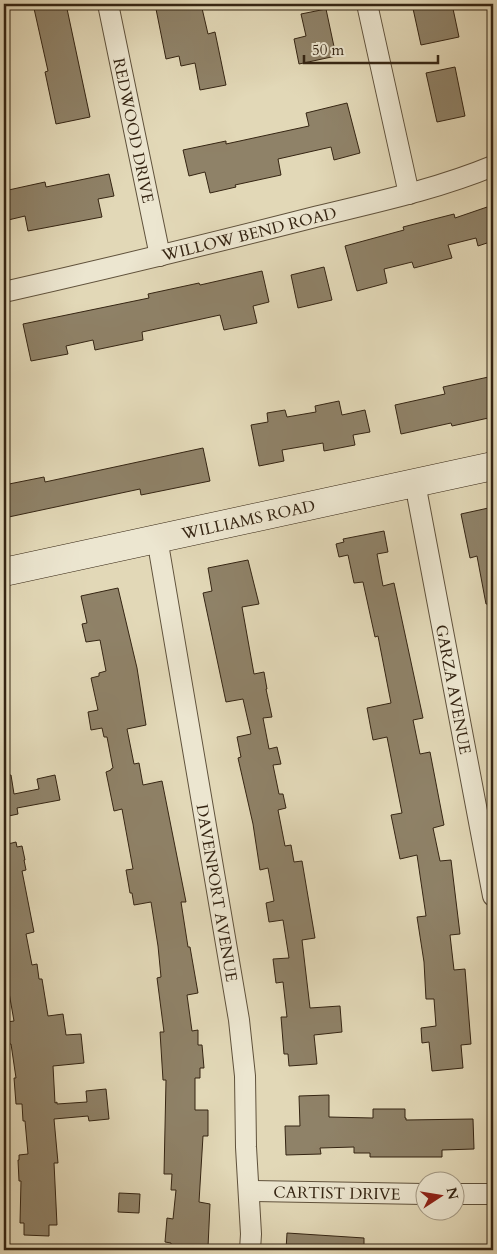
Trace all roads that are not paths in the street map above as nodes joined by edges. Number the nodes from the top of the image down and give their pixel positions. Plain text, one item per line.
1 (108, 4) edge
2 (368, 4) edge
3 (493, 166) edge
4 (409, 194) junction
5 (160, 256) junction
6 (4, 292) edge
7 (493, 466) edge
8 (415, 483) junction
9 (157, 538) junction
10 (4, 572) edge
11 (493, 896) edge
12 (249, 1192) junction
13 (414, 1194) edge
14 (464, 1194) edge
15 (493, 1194) edge
16 (250, 1250) edge

1 - 5 street, REDWOOD DRIVE
2 - 4 street
3 - 4 street, WILLOW BEND ROAD
4 - 5 street, WILLOW BEND ROAD
5 - 6 street, WILLOW BEND ROAD
7 - 8 street, WILLIAMS ROAD
8 - 9 street, WILLIAMS ROAD
8 - 11 street, GARZA AVENUE
9 - 10 street, WILLIAMS ROAD
9 - 12 street, DAVENPORT AVENUE
12 - 13 street, CARTIST DRIVE
12 - 16 street, DAVENPORT AVENUE
14 - 15 street

